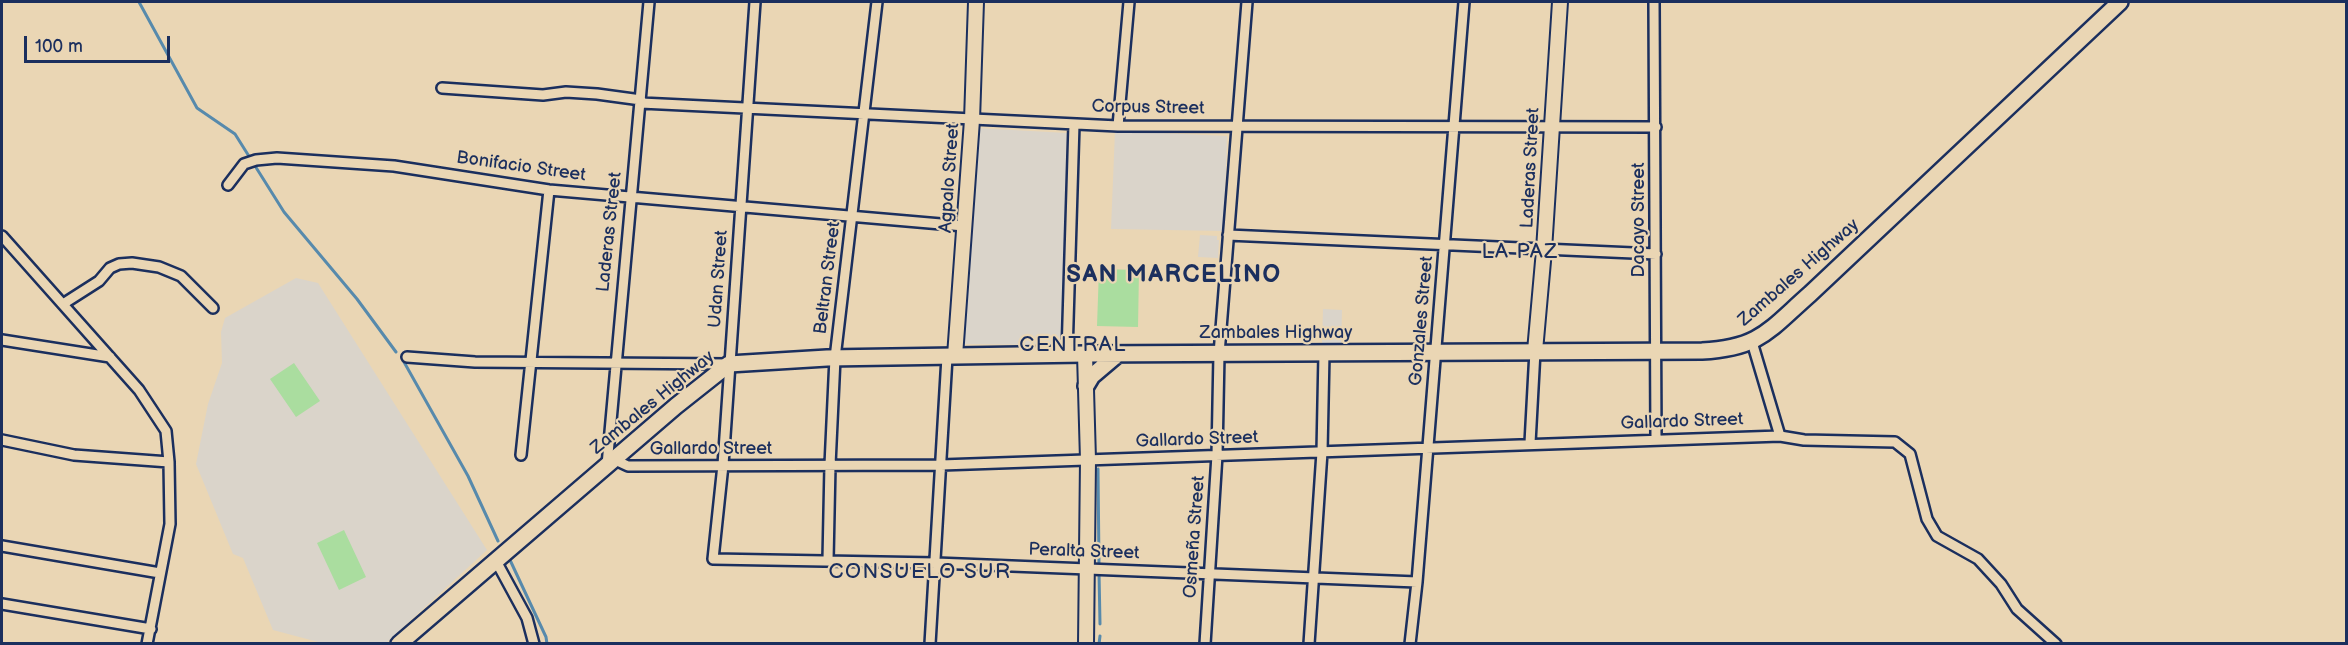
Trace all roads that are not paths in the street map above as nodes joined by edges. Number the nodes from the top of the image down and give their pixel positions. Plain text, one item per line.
1 (649, 2) edge
2 (755, 2) edge
3 (876, 2) edge
4 (976, 2) edge
5 (1129, 2) edge
6 (1247, 2) edge
7 (1464, 2) edge
8 (1560, 2) edge
9 (1654, 2) edge
10 (2120, 2) edge
11 (442, 88) dead end
12 (641, 102) junction
13 (749, 108) junction
14 (863, 113) junction
15 (972, 120) junction
16 (1074, 124) junction
17 (1118, 126) junction
18 (1236, 126) junction
19 (1454, 126) junction
20 (1551, 127) junction
21 (1656, 127) junction
22 (228, 185) dead end
23 (549, 190) junction
24 (632, 197) junction
25 (741, 206) junction
26 (852, 216) junction
27 (964, 225) junction
28 (1228, 235) junction
29 (2, 236) edge
30 (1445, 246) junction
31 (1544, 250) junction
32 (1656, 254) junction
33 (63, 304) junction
34 (213, 308) dead end
35 (2, 340) edge
36 (1752, 342) junction
37 (1435, 351) junction
38 (1535, 351) junction
39 (1655, 351) junction
40 (1324, 352) junction
41 (1067, 354) junction
42 (1085, 354) junction
43 (1118, 354) junction
44 (1219, 354) junction
45 (951, 356) junction
46 (110, 357) junction
47 (407, 357) dead end
48 (835, 358) junction
49 (532, 363) junction
50 (616, 364) junction
51 (729, 364) junction
52 (1086, 386) junction
53 (1780, 436) junction
54 (1656, 439) junction
55 (2, 440) edge
56 (1530, 443) junction
57 (1428, 449) junction
58 (1322, 452) junction
59 (521, 455) dead end
60 (1217, 455) junction
61 (1088, 460) junction
62 (170, 462) junction
63 (611, 463) junction
64 (723, 465) junction
65 (830, 465) junction
66 (941, 465) junction
67 (2, 546) edge
68 (713, 559) joint
69 (828, 560) junction
70 (496, 561) junction
71 (936, 563) junction
72 (1086, 569) junction
73 (160, 573) junction
74 (1209, 573) junction
75 (1315, 577) junction
76 (1417, 582) junction
77 (2, 604) edge
78 (150, 629) junction
79 (147, 644) edge
80 (399, 644) edge
81 (534, 644) edge
82 (930, 644) edge
83 (1086, 644) edge
84 (1205, 644) edge
85 (1309, 644) edge
86 (1410, 644) edge
87 (2056, 644) edge

1 - 12 street, Laderas Street
2 - 13 street, Udan Street
3 - 14 street, Beltran Street
4 - 15 street, Agpalo Street
5 - 17 street
6 - 18 street, Osmeña Street
7 - 19 street, Gonzales Street
8 - 20 street, Laderas Street
9 - 21 street, Dacayo Street
10 - 36 main road, Zambales Highway
11 - 12 street, Corpus Street
12 - 13 street, Corpus Street
12 - 24 street, Laderas Street
13 - 14 street, Corpus Street
13 - 25 street, Udan Street
14 - 15 street, Corpus Street
14 - 26 street, Beltran Street
15 - 16 street, Corpus Street
15 - 27 street, Agpalo Street
16 - 17 street, Corpus Street
16 - 41 street
17 - 18 street, Corpus Street
18 - 19 street, Corpus Street
18 - 28 street, Osmeña Street
19 - 20 street, Corpus Street
19 - 30 street, Gonzales Street
20 - 21 street, Corpus Street
20 - 31 street, Laderas Street
21 - 32 street, Dacayo Street
22 - 23 street, Bonifacio Street
23 - 24 street, Bonifacio Street
23 - 49 street
24 - 25 street, Bonifacio Street
24 - 50 street, Laderas Street
25 - 26 street, Bonifacio Street
25 - 51 street, Udan Street
26 - 27 street, Bonifacio Street
26 - 48 street, Beltran Street
27 - 45 street, Agpalo Street
28 - 30 street
28 - 44 street, Osmeña Street
29 - 33 street
30 - 31 street
30 - 37 street, Gonzales Street
31 - 32 street
31 - 38 street, Laderas Street
32 - 39 street, Dacayo Street
33 - 34 street
33 - 46 street
35 - 46 street
36 - 39 main road, Zambales Highway
36 - 53 street
37 - 38 main road, Zambales Highway
37 - 40 main road, Zambales Highway
37 - 57 street, Gonzales Street
38 - 39 main road, Zambales Highway
38 - 56 street, Laderas Street
39 - 54 street, Dacayo Street
40 - 44 main road, Zambales Highway
40 - 58 street
41 - 42 main road, Zambales Highway
41 - 45 main road, Zambales Highway
42 - 43 main road, Zambales Highway
42 - 52 street
43 - 44 main road, Zambales Highway
43 - 52 main road
44 - 60 street, Osmeña Street
45 - 48 main road, Zambales Highway
45 - 66 street, Agpalo Street
46 - 62 street
47 - 49 street
48 - 51 main road, Zambales Highway
48 - 65 street, Beltran Street
49 - 50 street
49 - 59 street
50 - 51 street
50 - 63 street, Laderas Street
51 - 63 main road, Zambales Highway
51 - 64 street, Udan Street
52 - 61 street
53 - 54 street, Gallardo Street
53 - 87 street, Gallardo Street
54 - 56 street, Gallardo Street
55 - 62 street
56 - 57 street, Gallardo Street
57 - 58 street, Gallardo Street
57 - 76 street, Gonzales Street
58 - 60 street, Gallardo Street
58 - 75 street
60 - 61 street, Gallardo Street
60 - 74 street, Osmeña Street
61 - 66 street, Gallardo Street
61 - 72 street
62 - 73 street
63 - 64 street, Gallardo Street
63 - 70 main road, Zambales Highway
64 - 65 street, Gallardo Street
64 - 68 street, Udan Street
65 - 66 street, Gallardo Street
65 - 69 street, Beltran Street
66 - 71 street, Agpalo Street
67 - 73 street
68 - 69 street, Peralta Street
69 - 71 street, Peralta Street
70 - 80 main road, Zambales Highway
70 - 81 street
71 - 72 street, Peralta Street
71 - 82 street, Agpalo Street
72 - 74 street, Peralta Street
72 - 83 street
73 - 78 street
74 - 75 street, Peralta Street
74 - 84 street, Osmeña Street
75 - 76 street, Peralta Street
75 - 85 street
76 - 86 street, Gonzales Street
77 - 78 street
78 - 79 street

